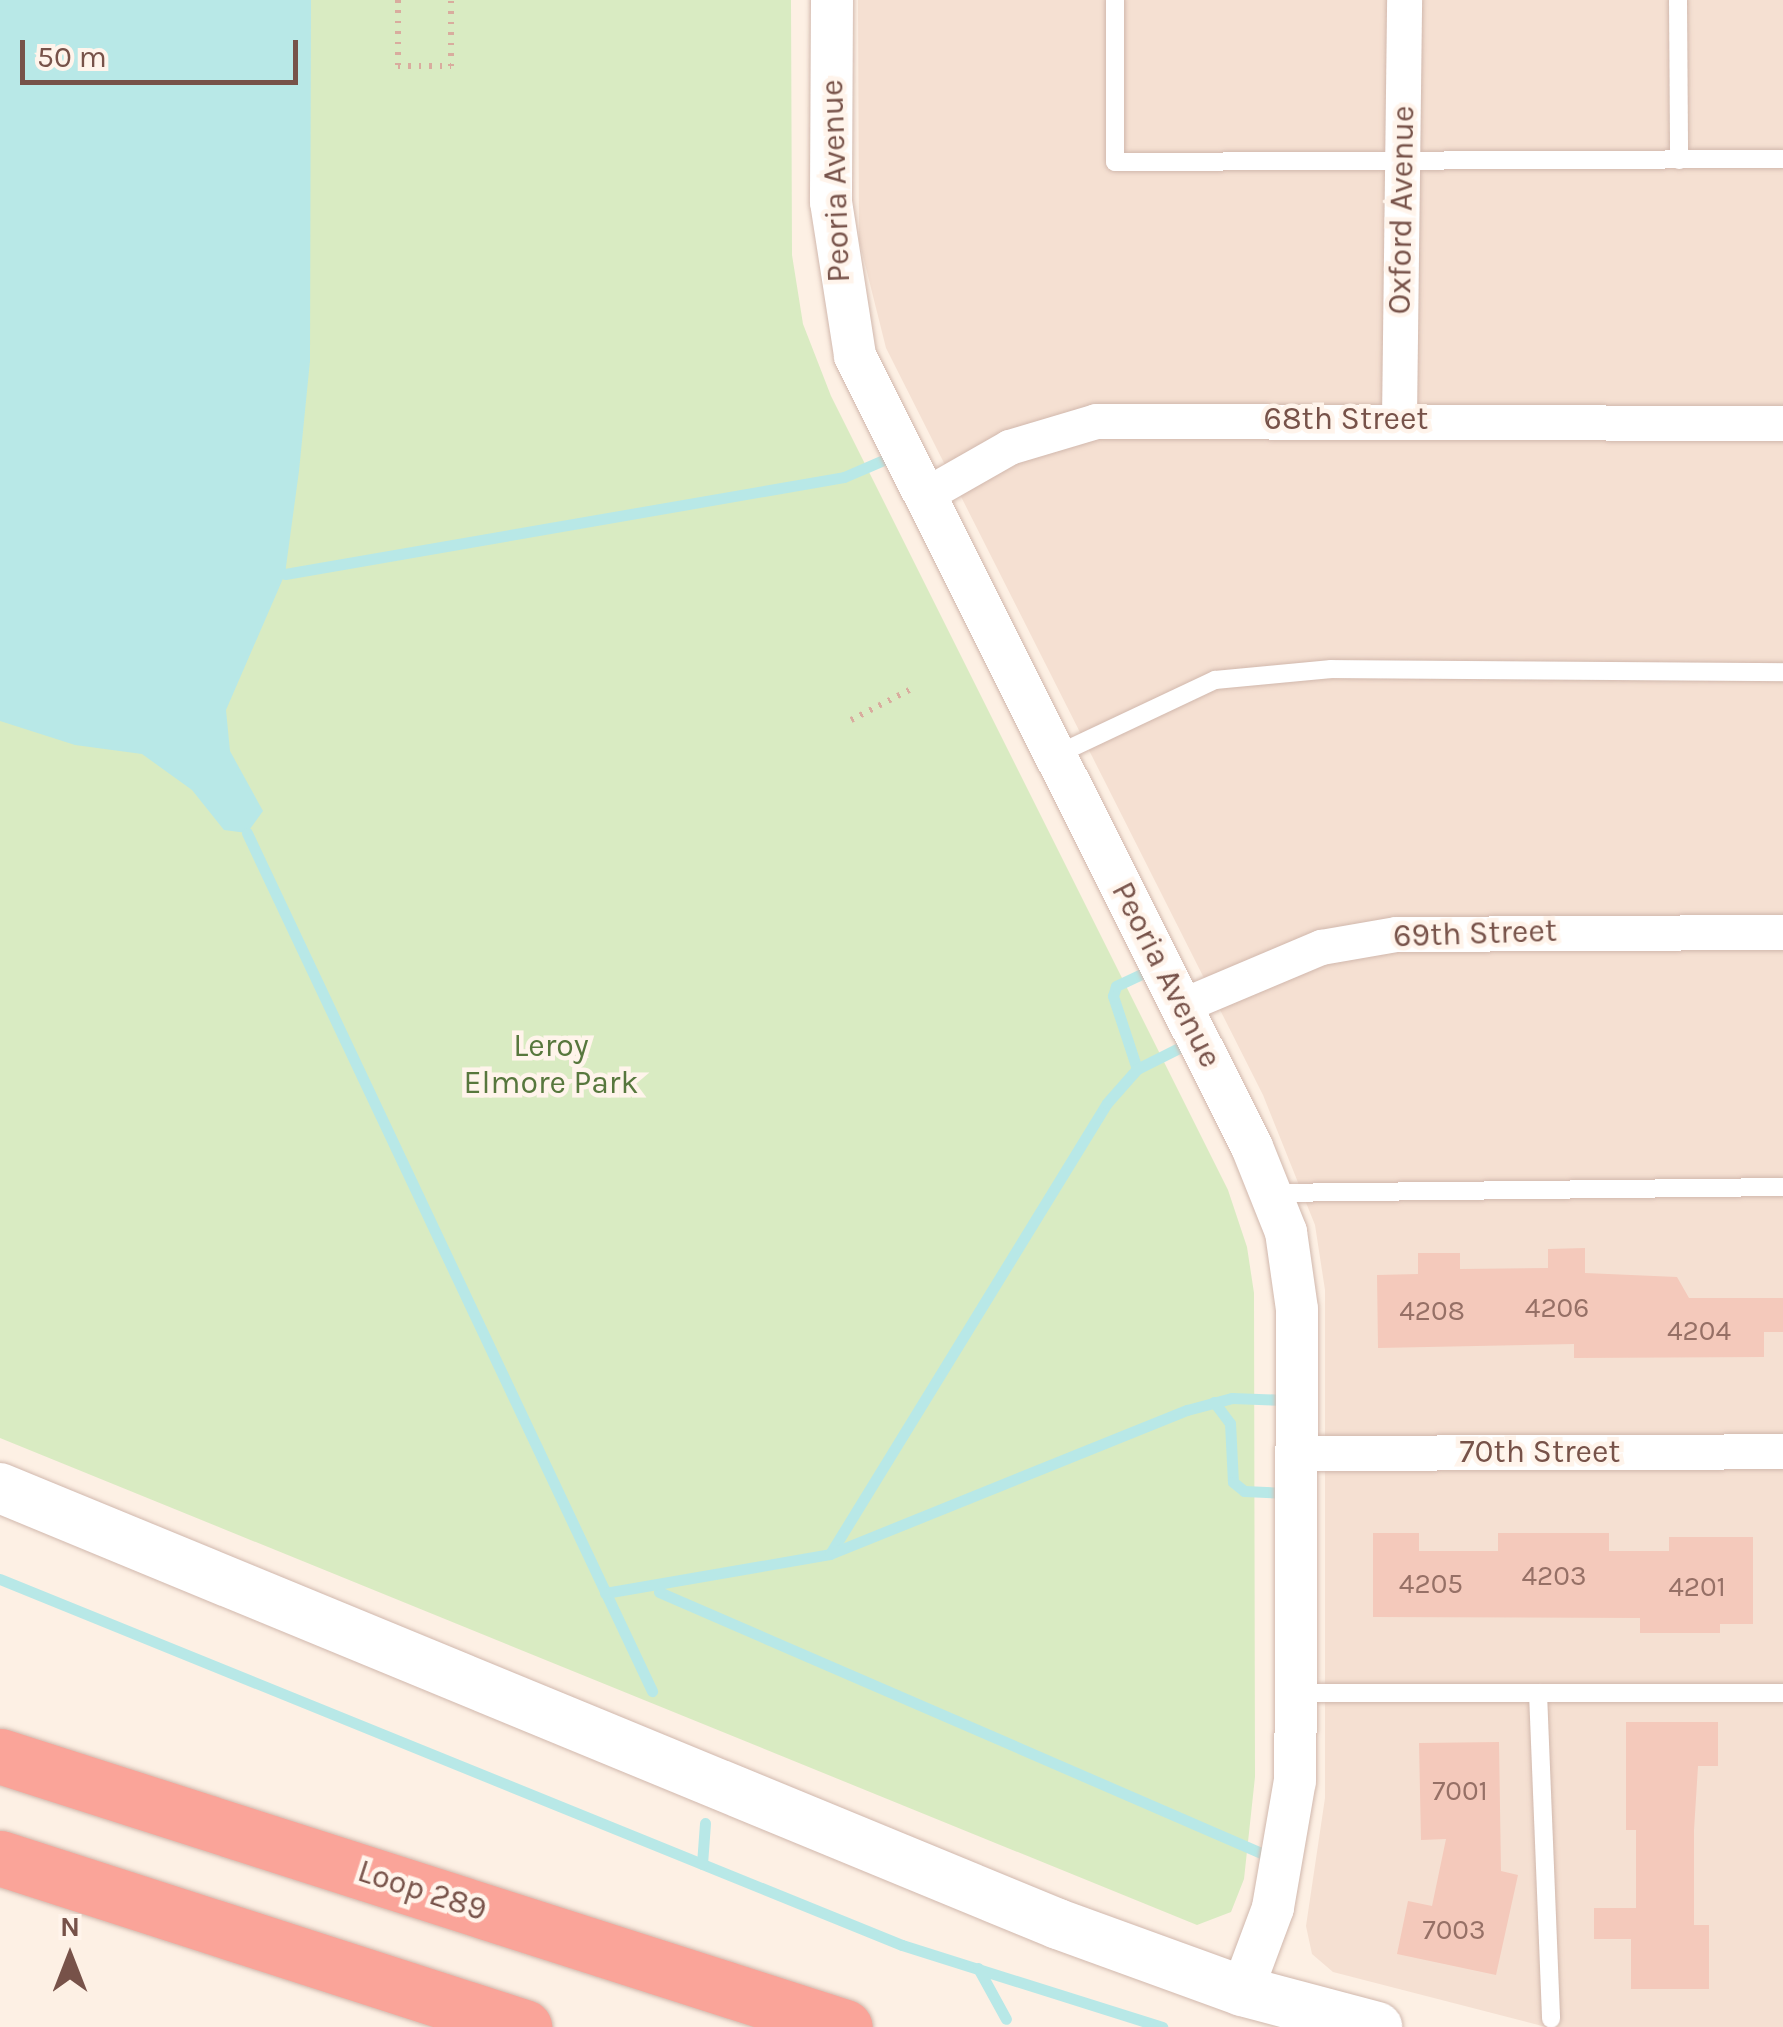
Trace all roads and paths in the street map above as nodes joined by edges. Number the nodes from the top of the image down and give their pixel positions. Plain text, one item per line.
1 (398, 0) edge
2 (451, 0) edge
3 (832, 0) edge
4 (1115, 0) edge
5 (1404, 0) edge
6 (1678, 0) edge
7 (1783, 159) edge
8 (1679, 160) junction
9 (1402, 162) junction
10 (1400, 419) junction
11 (1783, 423) edge
12 (926, 495) junction
13 (1783, 672) edge
14 (912, 689) dead end
15 (851, 720) dead end
16 (1055, 756) junction
17 (1783, 932) edge
18 (1181, 1006) junction
19 (1783, 1187) edge
20 (1270, 1193) junction
21 (1783, 1451) edge
22 (1296, 1452) junction
23 (0, 1488) edge
24 (1296, 1693) junction
25 (1538, 1693) junction
26 (1783, 1693) edge
27 (0, 1756) edge
28 (0, 1858) edge
29 (1242, 1991) junction
30 (1552, 2019) dead end
31 (524, 2027) edge
32 (845, 2027) edge
33 (1377, 2027) edge

1 - 2 path
3 - 12 street, Peoria Avenue
4 - 9 lane
5 - 9 street, Oxford Avenue
6 - 8 lane
7 - 8 lane
8 - 9 lane
9 - 10 street, Oxford Avenue
10 - 11 street, 68th Street
10 - 12 street, 68th Street
12 - 16 street, Peoria Avenue
13 - 16 lane
14 - 15 path
16 - 18 street, Peoria Avenue
17 - 18 street, 69th Street
18 - 20 street, Peoria Avenue
19 - 20 lane
20 - 22 street, Peoria Avenue
21 - 22 street, 70th Street
22 - 24 street, Peoria Avenue
23 - 29 main road
24 - 25 lane
24 - 29 street, Peoria Avenue
25 - 26 lane
25 - 30 lane
27 - 32 highway, Loop 289
28 - 31 highway
29 - 33 main road

